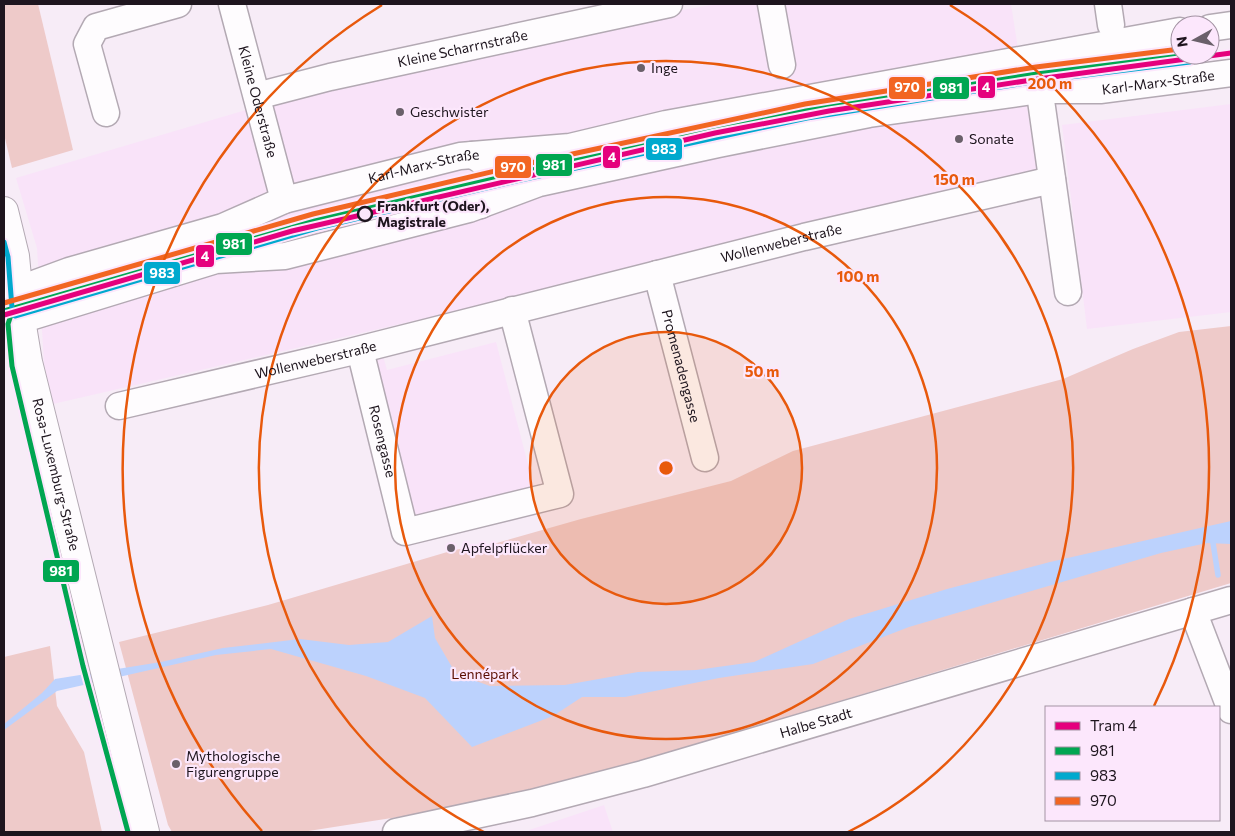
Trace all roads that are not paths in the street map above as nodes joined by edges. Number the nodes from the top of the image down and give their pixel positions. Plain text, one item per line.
1 (178, 4) edge
2 (232, 4) edge
3 (669, 4) edge
4 (771, 4) edge
5 (1170, 33) edge
6 (1034, 57) junction
7 (782, 66) dead end
8 (1231, 74) edge
9 (1040, 90) junction
10 (257, 96) junction
11 (106, 113) dead end
12 (472, 155) junction
13 (1052, 180) junction
14 (284, 200) junction
15 (481, 205) junction
16 (4, 211) edge
17 (657, 274) junction
18 (11, 292) edge
19 (1068, 292) dead end
20 (512, 310) junction
21 (9, 326) edge
22 (360, 350) junction
23 (119, 406) dead end
24 (705, 458) dead end
25 (1231, 600) edge
26 (1193, 612) junction
27 (104, 708) junction
28 (1231, 710) edge
29 (128, 832) edge
30 (145, 832) edge
31 (396, 832) edge

1 - 11 street
2 - 10 street, Kleine Oderstraße
3 - 10 street, Kleine Scharrnstraße
4 - 7 street
5 - 6 street, Karl-Marx-Straße
6 - 9 street
6 - 12 street, Karl-Marx-Straße
8 - 9 street, Karl-Marx-Straße
9 - 13 street
9 - 15 street, Karl-Marx-Straße
10 - 14 street, Kleine Oderstraße
12 - 14 street, Karl-Marx-Straße
12 - 15 street
13 - 17 street, Wollenweberstraße
13 - 19 street
14 - 18 street, Karl-Marx-Straße
15 - 21 street, Karl-Marx-Straße
16 - 18 main road, Rosa-Luxemburg-Straße
17 - 20 street, Wollenweberstraße
17 - 24 street, Promenadengasse
18 - 21 main road, Rosa-Luxemburg-Straße
20 - 22 street, Wollenweberstraße
20 - 22 street, Rosengasse
21 - 27 main road, Rosa-Luxemburg-Straße
22 - 23 street, Wollenweberstraße
25 - 26 street, Halbe Stadt
26 - 28 street
26 - 31 street, Halbe Stadt
27 - 29 main road, Rosa-Luxemburg-Straße
27 - 30 main road, Rosa-Luxemburg-Straße

